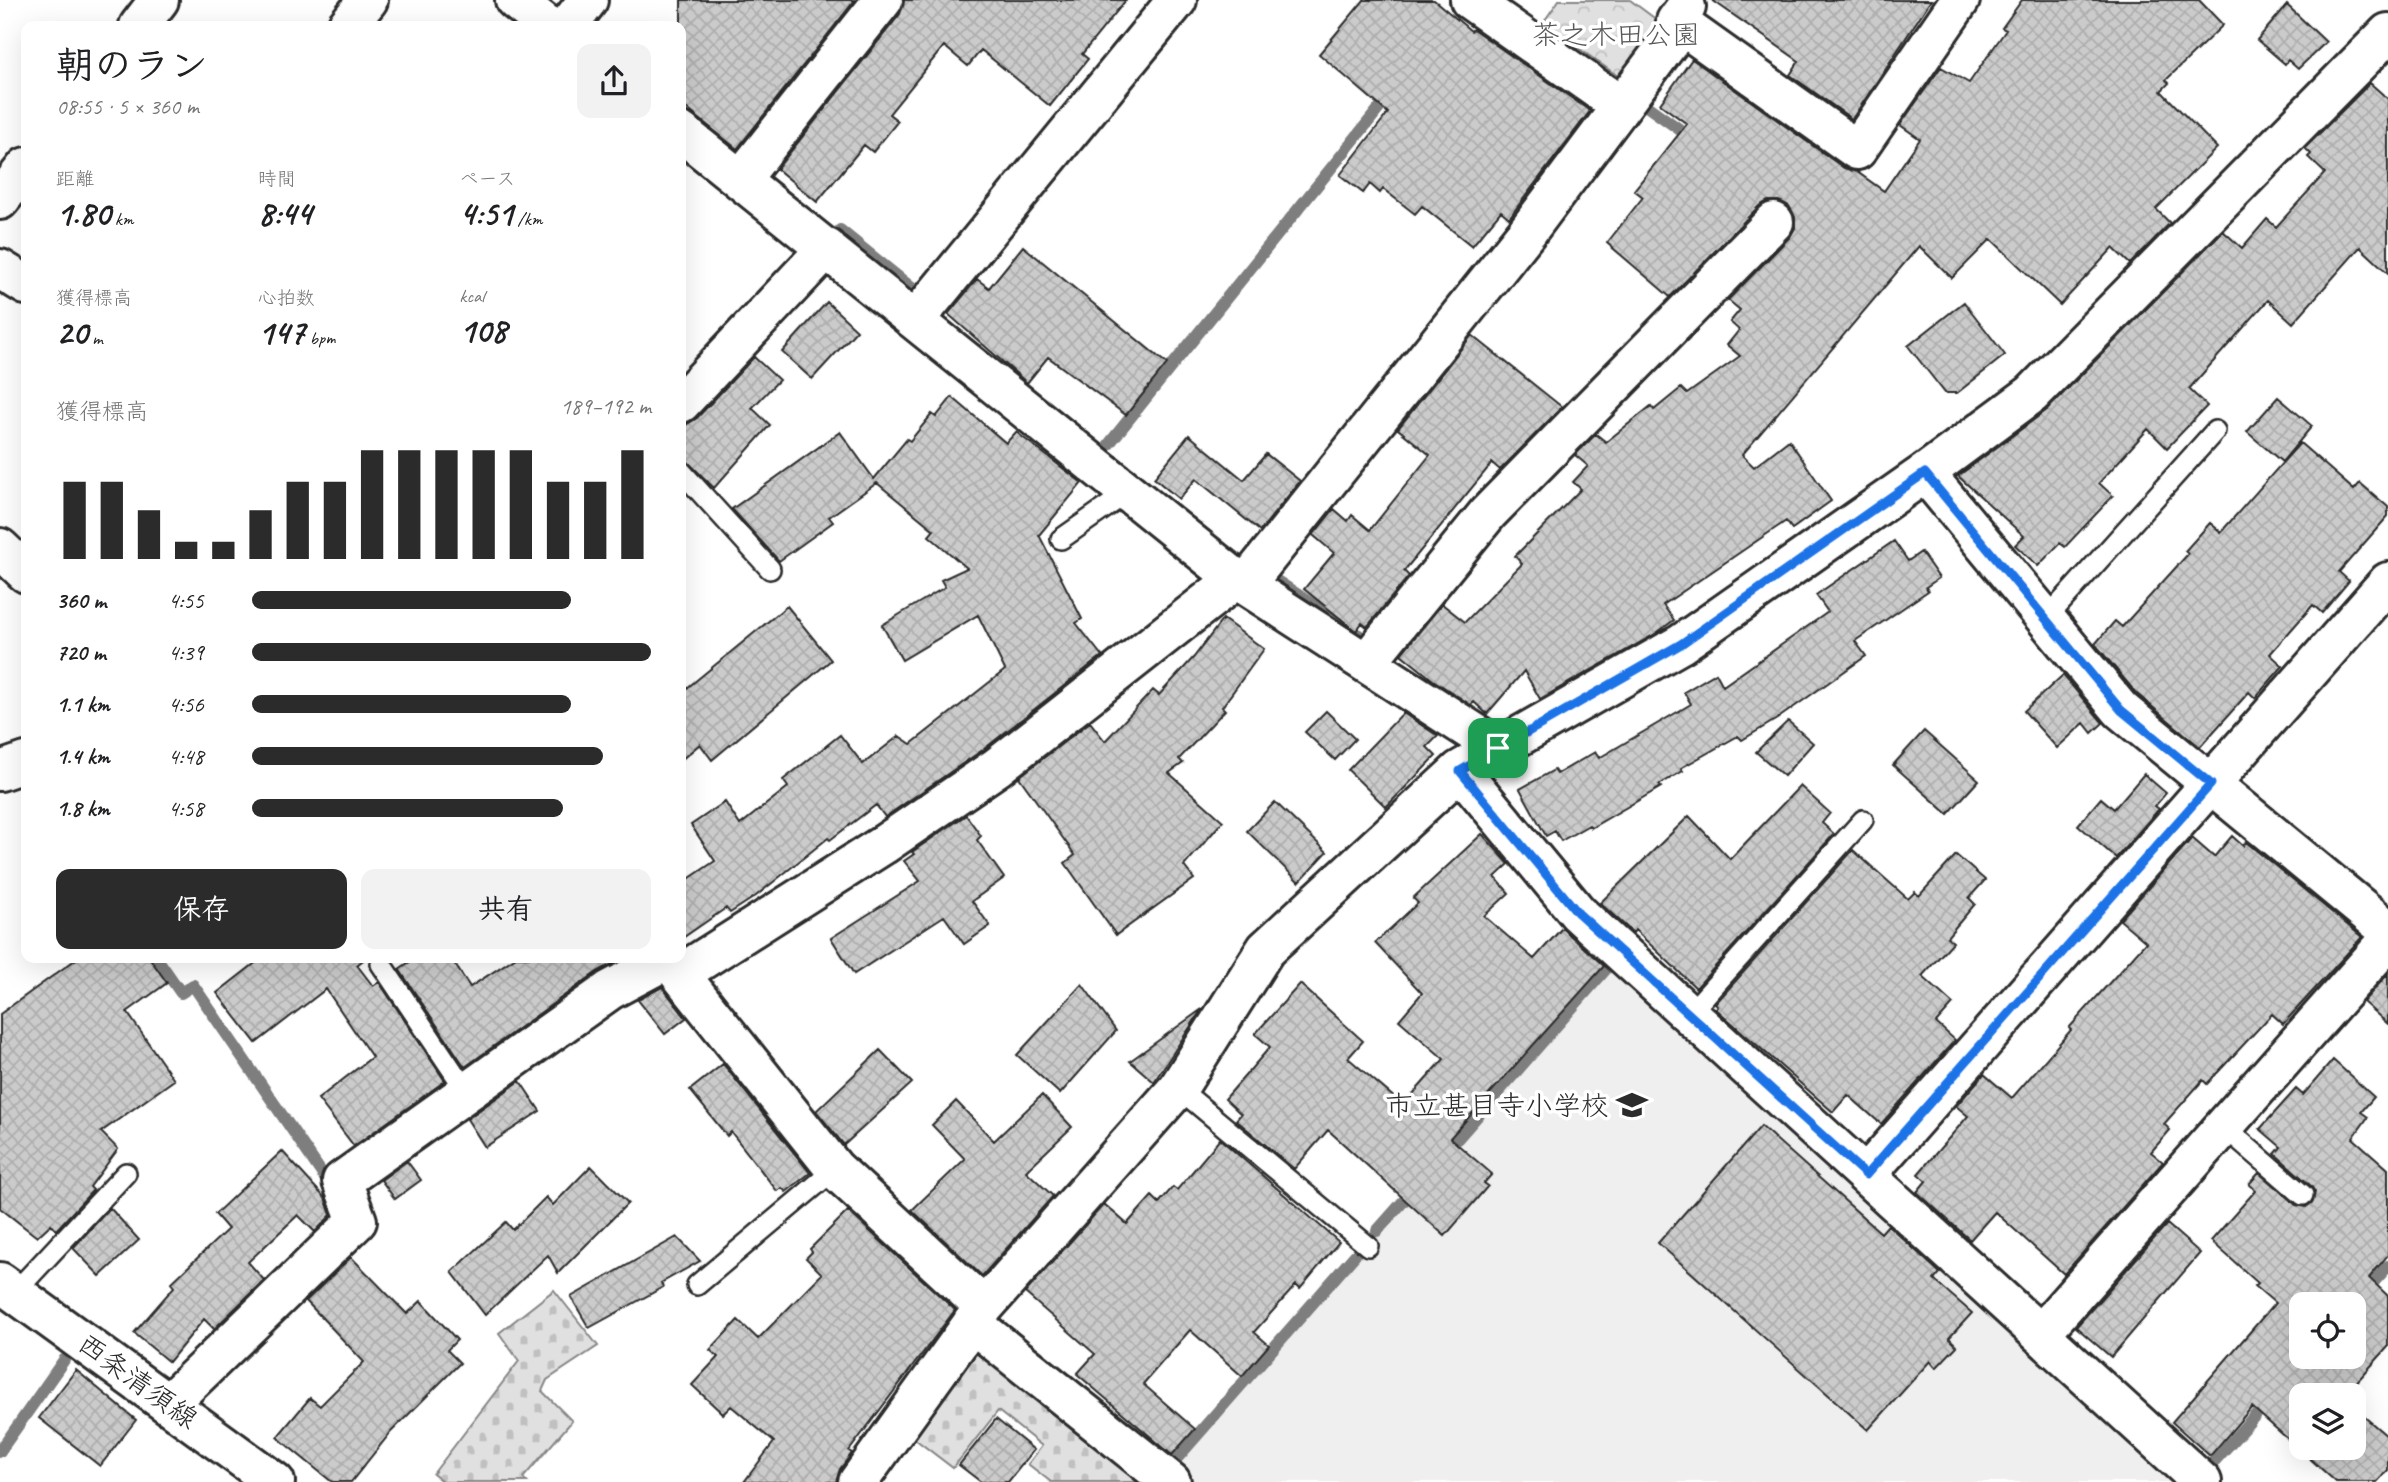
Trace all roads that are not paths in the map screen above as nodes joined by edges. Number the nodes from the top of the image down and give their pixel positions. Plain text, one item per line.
1 (368, 0) edge
2 (515, 0) edge
3 (588, 0) edge
4 (883, 0) edge
5 (1177, 0) edge
6 (1470, 0) edge
7 (1960, 0) edge
8 (1687, 13) edge
9 (351, 21) edge
10 (542, 21) edge
11 (572, 21) edge
12 (2388, 33) edge
13 (1621, 106) junction
14 (686, 136) edge
15 (21, 173) edge
16 (741, 179) junction
17 (0, 200) edge
18 (1774, 222) dead end
19 (827, 248) junction
20 (0, 269) edge
21 (21, 282) edge
22 (916, 319) junction
23 (686, 398) edge
24 (2215, 431) dead end
25 (1925, 473) junction
26 (686, 477) edge
27 (1128, 492) junction
28 (1061, 539) dead end
29 (0, 548) edge
30 (21, 568) edge
31 (770, 569) dead end
32 (1241, 582) junction
33 (2388, 582) edge
34 (2046, 619) junction
35 (1366, 663) junction
36 (1498, 748) junction
37 (21, 764) edge
38 (0, 771) edge
39 (1460, 771) junction
40 (2211, 784) junction
41 (1863, 820) dead end
42 (2388, 930) edge
43 (2388, 940) edge
44 (686, 955) edge
45 (671, 963) edge
46 (381, 964) dead end
47 (1689, 1014) junction
48 (1178, 1088) junction
49 (467, 1092) junction
50 (2223, 1126) junction
51 (835, 1169) junction
52 (127, 1173) dead end
53 (1866, 1175) junction
54 (2304, 1195) dead end
55 (1368, 1246) dead end
56 (697, 1284) dead end
57 (7, 1287) edge
58 (978, 1315) junction
59 (2040, 1334) junction
60 (169, 1403) junction
61 (274, 1482) edge
62 (858, 1482) edge
63 (1171, 1482) edge
64 (2202, 1482) edge

1 - 9 street
2 - 10 street
3 - 11 street
4 - 16 street
5 - 22 street
6 - 13 street
7 - 8 street
8 - 13 street
12 - 25 street
13 - 32 street
14 - 16 street
15 - 17 street
16 - 19 street
18 - 35 street
19 - 22 street
19 - 23 street
20 - 21 street
22 - 27 street
24 - 34 lane
25 - 34 street
25 - 36 street
26 - 31 lane
27 - 28 lane
27 - 32 street
29 - 30 street
32 - 35 street
32 - 44 street
33 - 40 street
34 - 40 street
35 - 36 street
36 - 39 street
37 - 38 street
39 - 47 street
39 - 48 street
40 - 42 street
40 - 53 street
41 - 47 lane
43 - 50 street
45 - 49 street
45 - 51 street
46 - 49 lane
47 - 53 street
48 - 55 lane
48 - 58 street
49 - 60 street
50 - 54 lane
50 - 59 street
51 - 56 lane
51 - 58 street
52 - 57 lane
53 - 59 street
57 - 60 street, 西条清須線
58 - 62 street
58 - 63 street
59 - 64 street
60 - 61 street, 西条清須線

